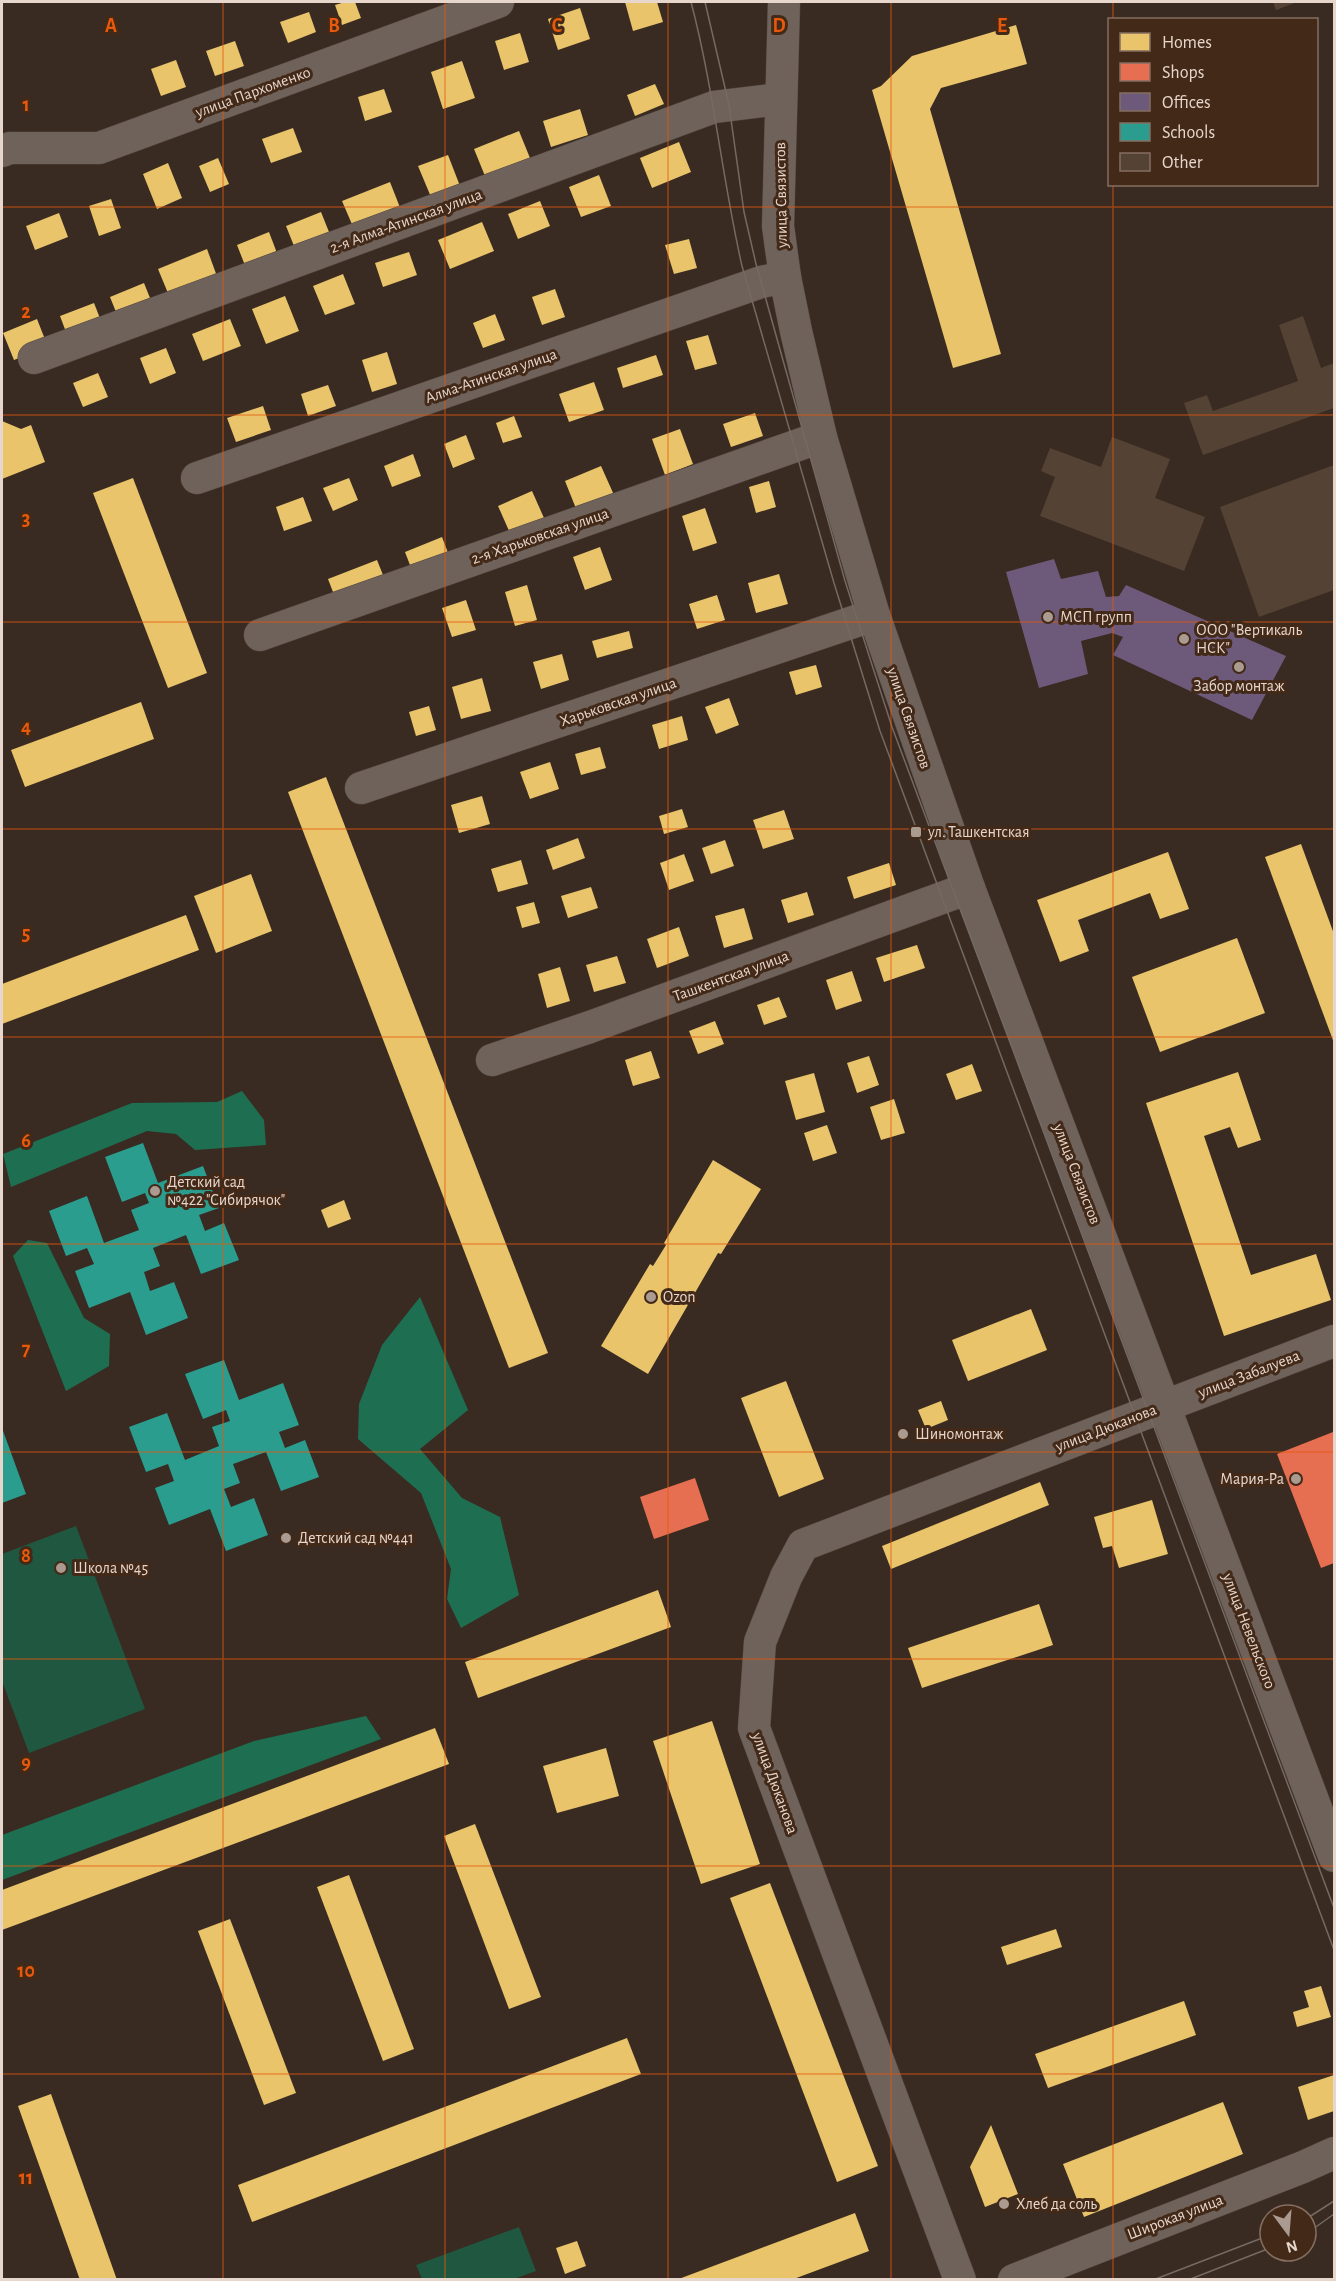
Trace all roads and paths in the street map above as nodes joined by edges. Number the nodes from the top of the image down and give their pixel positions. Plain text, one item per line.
1 (498, 2) edge
2 (784, 2) edge
3 (780, 99) junction
4 (2, 151) edge
5 (785, 277) junction
6 (34, 358) dead end
7 (821, 437) junction
8 (197, 478) dead end
9 (874, 615) junction
10 (260, 635) dead end
11 (361, 788) dead end
12 (969, 888) junction
13 (492, 1060) dead end
14 (1335, 1341) edge
15 (1164, 1406) junction
16 (1335, 1856) edge
17 (1335, 2153) edge
18 (960, 2280) edge
19 (1014, 2280) edge

1 - 4 street, улица Пархоменко
2 - 3 street, улица Связистов
3 - 5 street, улица Связистов
3 - 6 street, 2-я Алма-Атинская улица
5 - 7 street, улица Связистов
5 - 8 street, Алма-Атинская улица
7 - 9 street, улица Связистов
7 - 10 street, 2-я Харьковская улица
9 - 11 street, Харьковская улица
9 - 12 street, улица Связистов
12 - 13 street, Ташкентская улица
12 - 15 street, улица Связистов
14 - 15 street, улица Забалуева
15 - 16 street, улица Невельского
15 - 18 street, улица Дюканова
17 - 19 street, Широкая улица

